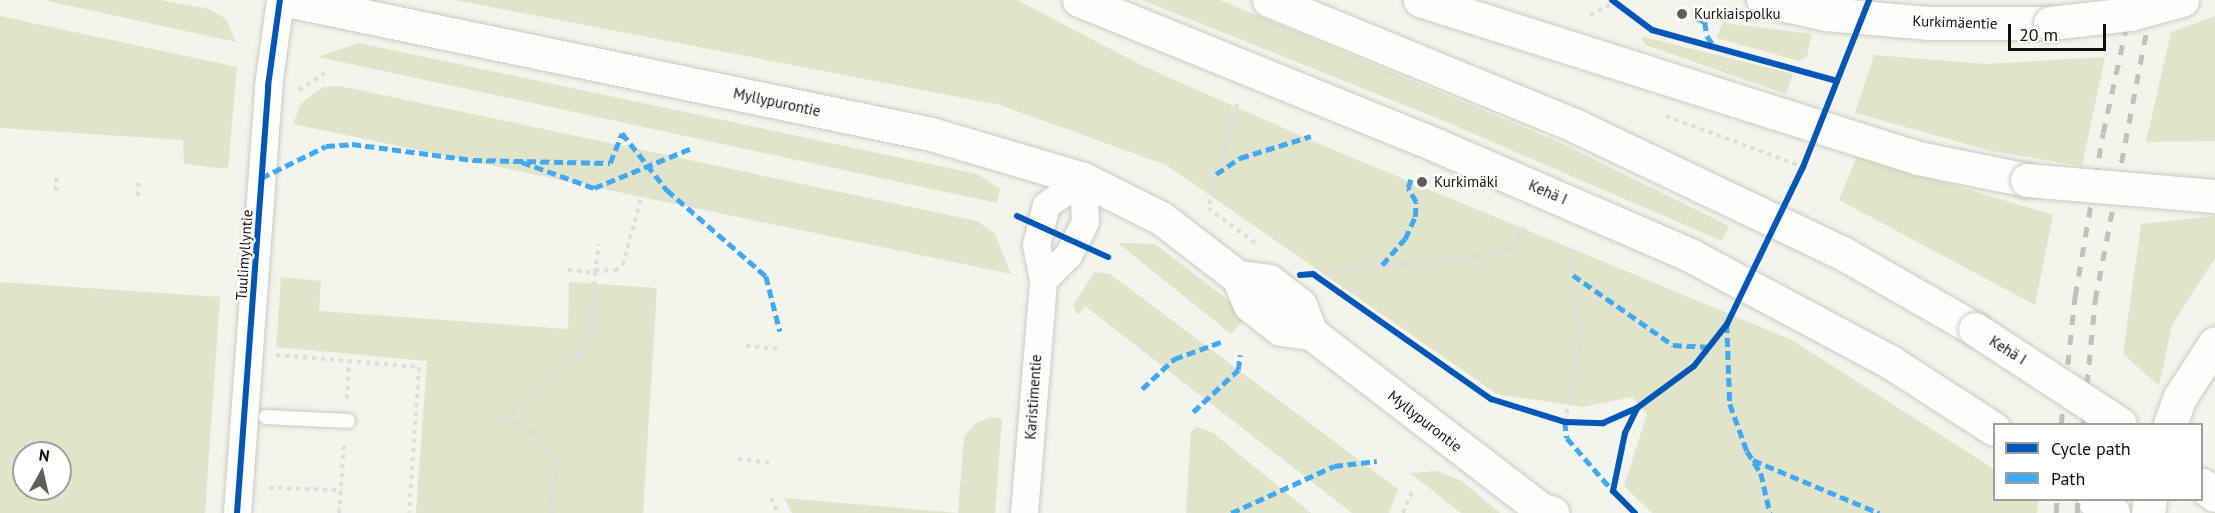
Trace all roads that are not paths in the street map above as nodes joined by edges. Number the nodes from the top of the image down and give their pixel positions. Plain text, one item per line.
1 (280, 0) edge
2 (287, 0) edge
3 (1079, 0) edge
4 (1269, 0) edge
5 (1420, 0) edge
6 (1763, 0) edge
7 (2182, 0) edge
8 (1997, 8) edge
9 (1083, 179) junction
10 (2215, 196) edge
11 (1043, 280) junction
12 (2215, 343) edge
13 (266, 417) dead end
14 (348, 421) dead end
15 (2118, 423) edge
16 (2170, 423) edge
17 (1993, 428) edge
18 (2203, 486) edge
19 (2215, 495) edge
20 (2095, 501) edge
21 (1544, 512) edge
22 (237, 513) edge
23 (1024, 513) edge
24 (2113, 513) edge

1 - 22 street, Tuulimyllyntie
2 - 9 main road, Myllypurontie
3 - 17 main road, Kehä I
4 - 15 main road, Kehä I, bridge
5 - 10 main road, bridge
6 - 8 main road, Kurkimäentie
7 - 8 main road, Kurkimäentie, bridge
9 - 11 street
9 - 11 street, Karistimentie
9 - 21 main road, Myllypurontie
11 - 23 street, Karistimentie
12 - 16 main road
13 - 14 lane
18 - 19 main road
20 - 24 main road

